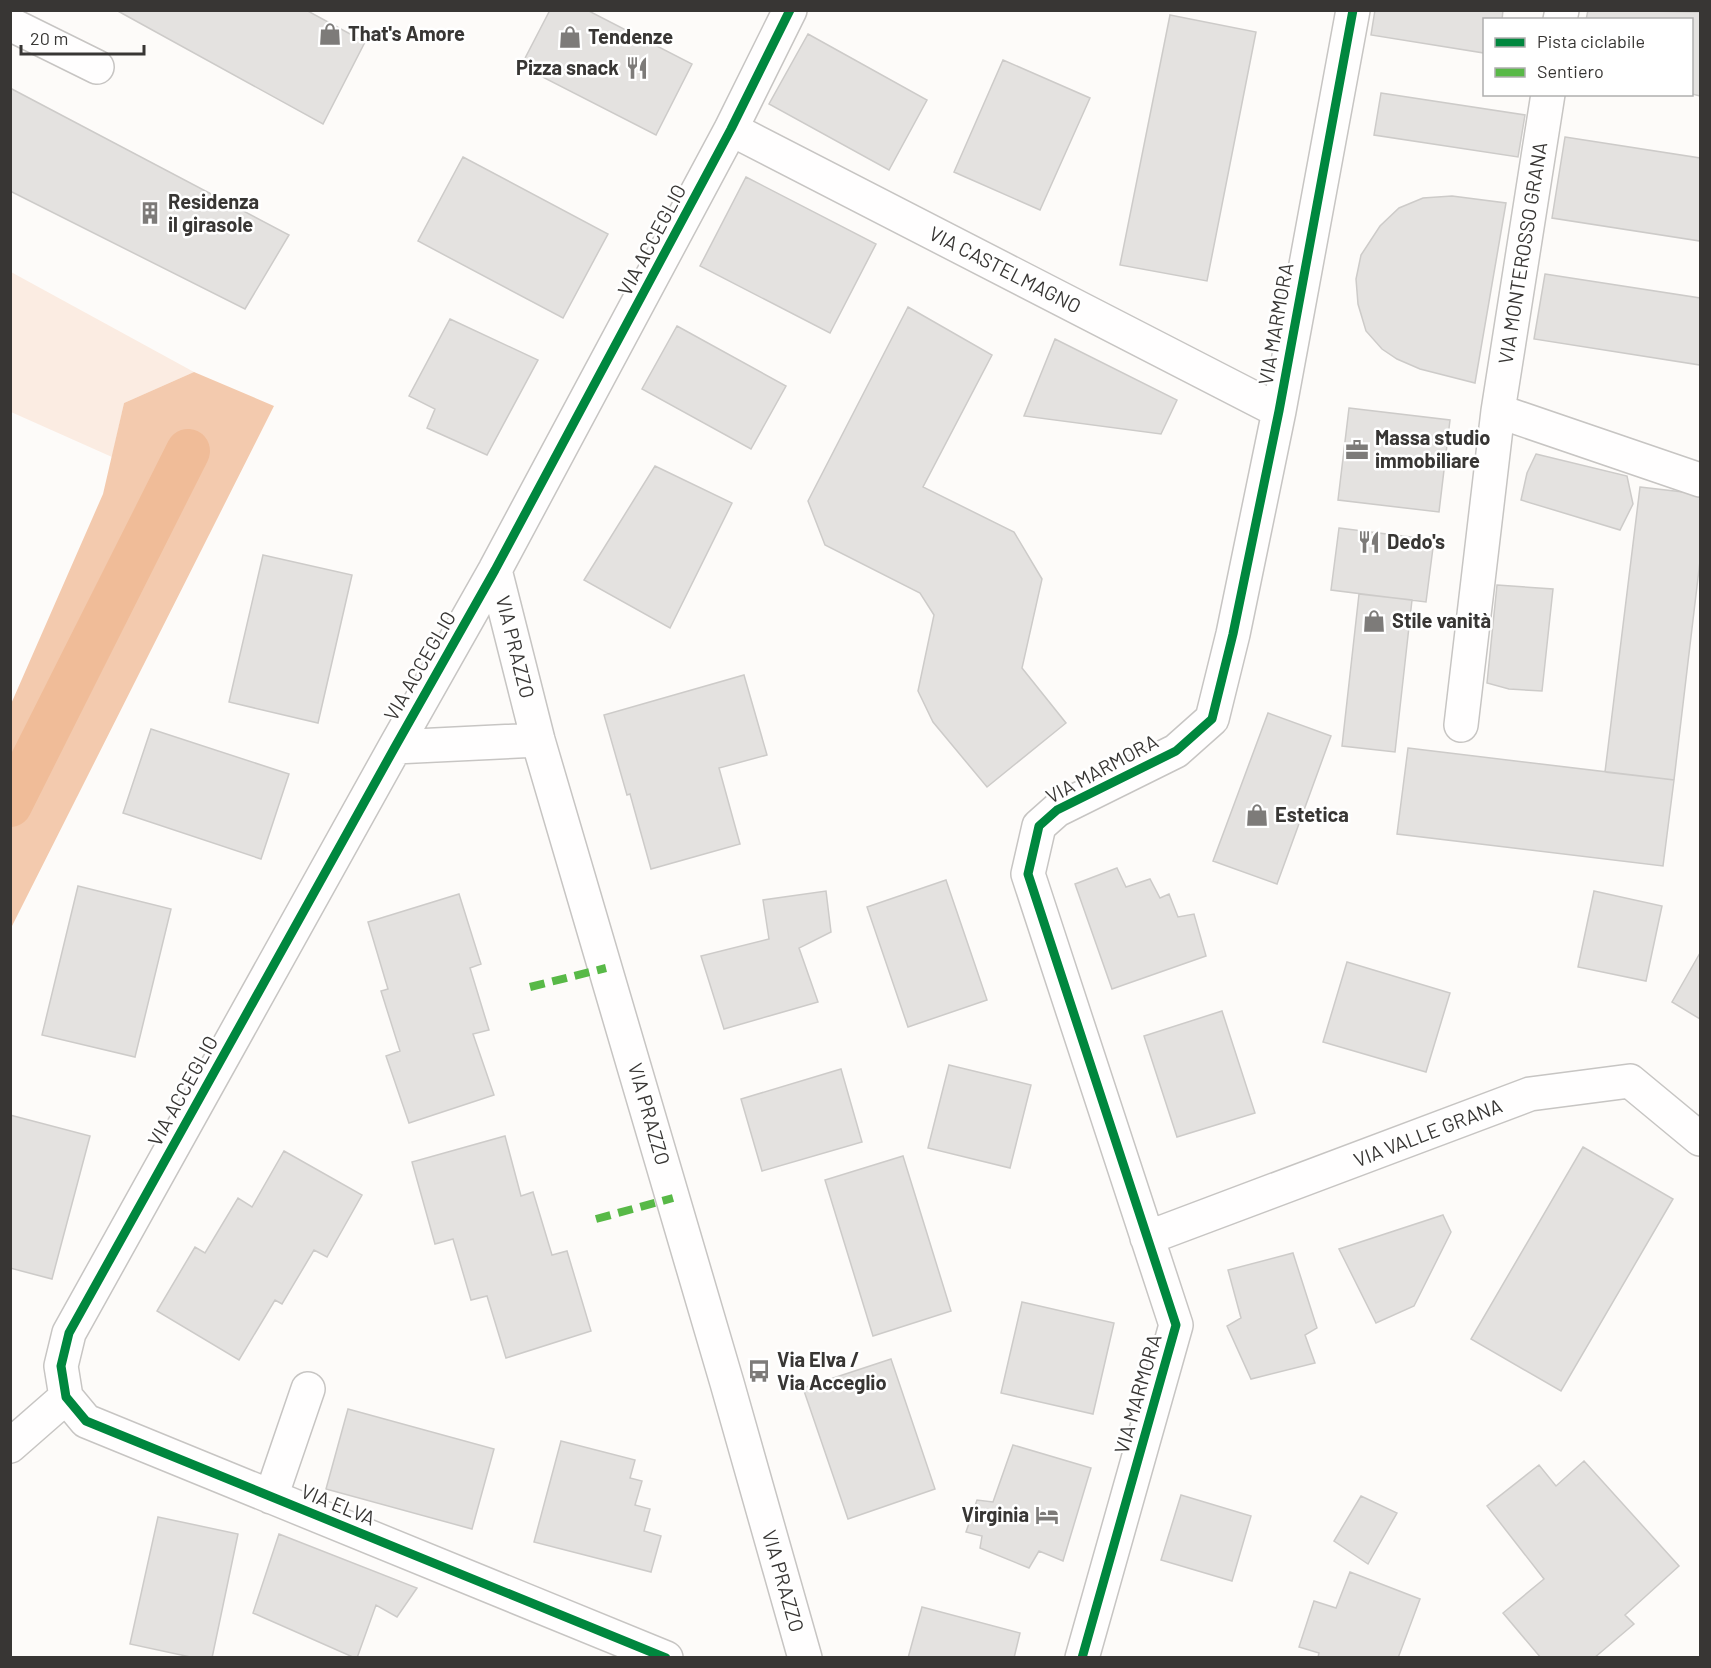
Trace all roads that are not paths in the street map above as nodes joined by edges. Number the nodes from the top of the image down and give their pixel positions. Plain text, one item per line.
1 (790, 10) edge
2 (1353, 10) edge
3 (10, 24) edge
4 (97, 67) dead end
5 (1548, 96) edge
6 (731, 129) junction
7 (1279, 411) junction
8 (1498, 411) junction
9 (1701, 480) edge
10 (495, 570) junction
11 (1461, 726) dead end
12 (538, 740) junction
13 (395, 747) junction
14 (1701, 1139) edge
15 (1147, 1238) junction
16 (308, 1389) dead end
17 (66, 1397) junction
18 (10, 1446) edge
19 (271, 1497) junction
20 (666, 1658) edge
21 (805, 1658) edge
22 (1082, 1658) edge

1 - 6 street, VIA ACCEGLIO
2 - 7 street, VIA MARMORA
3 - 4 street
5 - 8 street, VIA MONTEROSSO GRANA
6 - 7 street, VIA CASTELMAGNO
6 - 10 street, VIA ACCEGLIO
7 - 15 street, VIA MARMORA
8 - 9 street
8 - 11 street, VIA MONTEROSSO GRANA
10 - 12 street, VIA PRAZZO
10 - 13 street, VIA ACCEGLIO
12 - 13 street
12 - 21 street, VIA PRAZZO
13 - 17 street, VIA ACCEGLIO
14 - 15 street, VIA VALLE GRANA
15 - 22 street, VIA MARMORA
16 - 19 street
17 - 18 street
17 - 19 street, VIA ELVA
19 - 20 street, VIA ELVA

